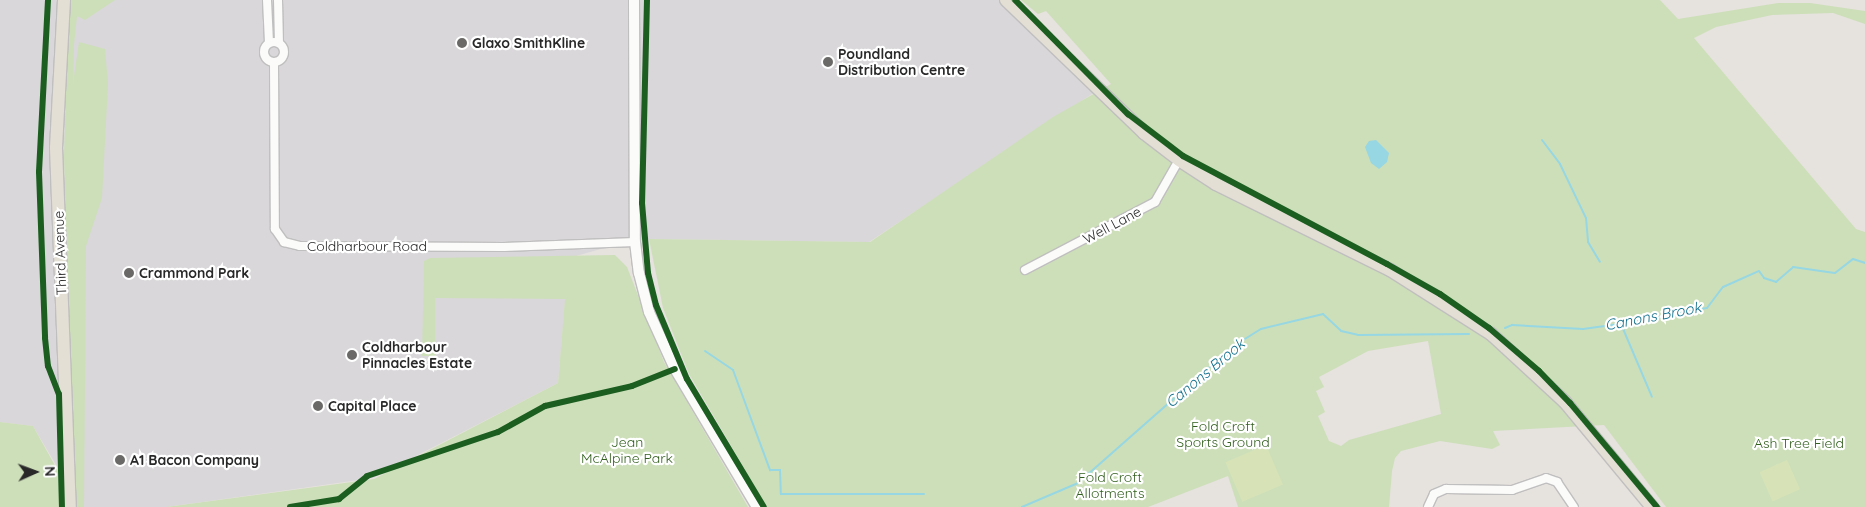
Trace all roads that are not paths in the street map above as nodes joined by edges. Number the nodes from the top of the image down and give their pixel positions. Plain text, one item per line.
1 (64, 0) edge
2 (267, 0) edge
3 (278, 0) edge
4 (634, 0) edge
5 (1006, 0) edge
6 (269, 43) junction
7 (279, 43) junction
8 (274, 62) junction
9 (1179, 160) junction
10 (635, 242) junction
11 (1025, 270) dead end
12 (70, 507) edge
13 (756, 507) edge
14 (1428, 507) edge
15 (1574, 507) edge
16 (1652, 507) edge

1 - 12 main road, Third Avenue
2 - 6 street, Coldharbour Road
3 - 7 street, Coldharbour Road
4 - 10 street
5 - 9 main road
6 - 7 street
6 - 8 street, Coldharbour Road
7 - 8 street, Coldharbour Road
8 - 10 street, Coldharbour Road
9 - 11 street, Well Lane
9 - 16 main road
10 - 13 street
14 - 15 street

